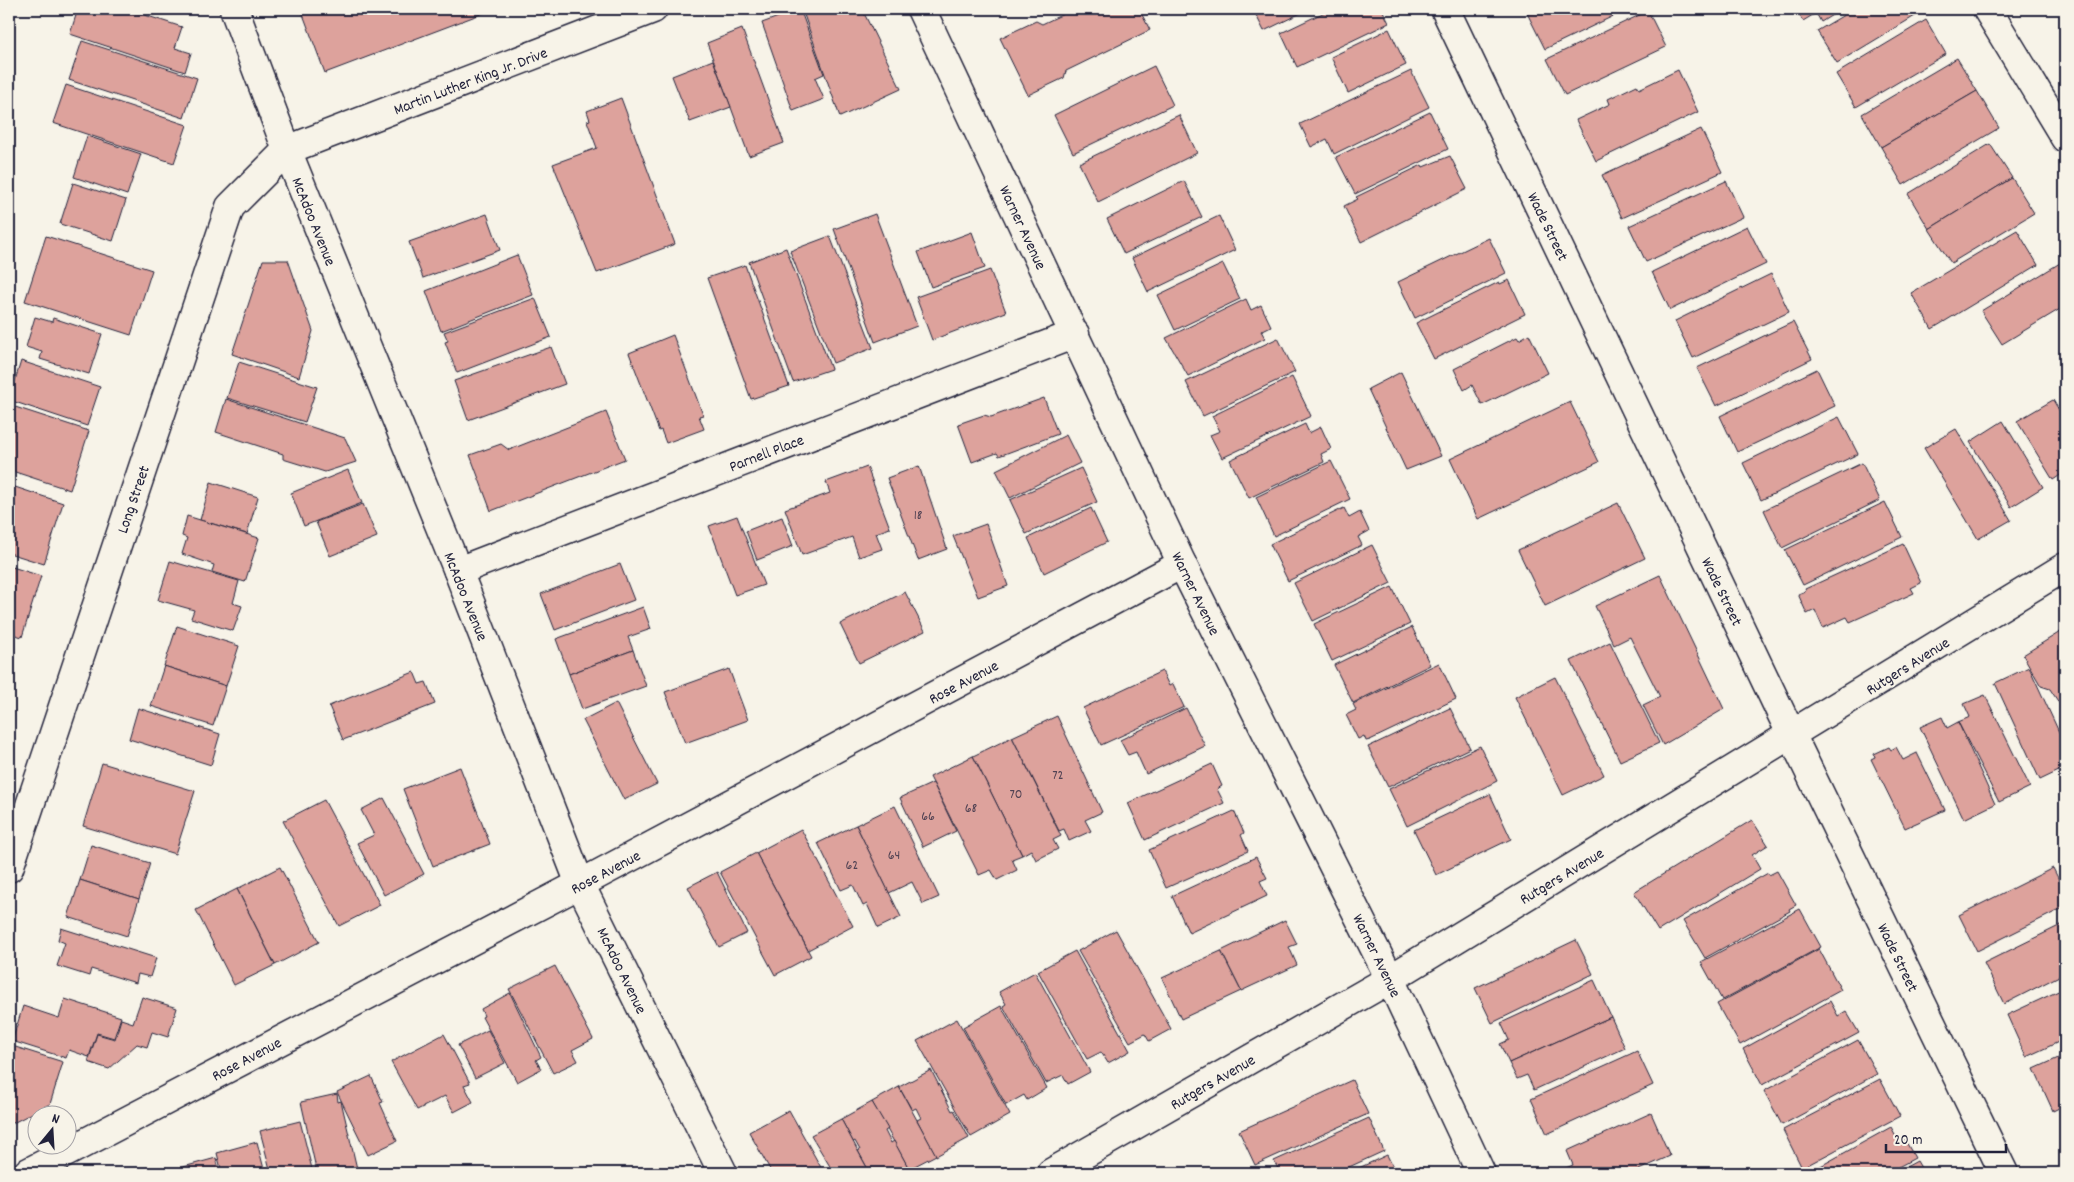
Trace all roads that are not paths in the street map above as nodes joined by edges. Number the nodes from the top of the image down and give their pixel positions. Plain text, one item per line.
1 (234, 9) edge
2 (653, 9) edge
3 (921, 9) edge
4 (1445, 9) edge
5 (1987, 9) edge
6 (2065, 138) edge
7 (286, 150) junction
8 (1074, 334) junction
9 (1182, 564) junction
10 (2065, 567) edge
11 (458, 571) junction
12 (1792, 736) junction
13 (9, 868) edge
14 (580, 884) junction
15 (1390, 979) junction
16 (27, 1173) edge
17 (724, 1173) edge
18 (1051, 1173) edge
19 (1481, 1173) edge
20 (2004, 1173) edge

1 - 7 street, McAdoo Avenue
2 - 7 street, Martin Luther King Jr. Drive
3 - 8 street, Warner Avenue
4 - 12 street, Wade Street
5 - 6 street
7 - 11 street, McAdoo Avenue
7 - 13 street, Long Street
8 - 9 street, Warner Avenue
8 - 11 street, Parnell Place
9 - 14 street, Rose Avenue
9 - 15 street, Warner Avenue
10 - 12 street, Rutgers Avenue
11 - 14 street, McAdoo Avenue
12 - 15 street, Rutgers Avenue
12 - 20 street, Wade Street
14 - 16 street, Rose Avenue
14 - 17 street, McAdoo Avenue
15 - 18 street, Rutgers Avenue
15 - 19 street, Warner Avenue

